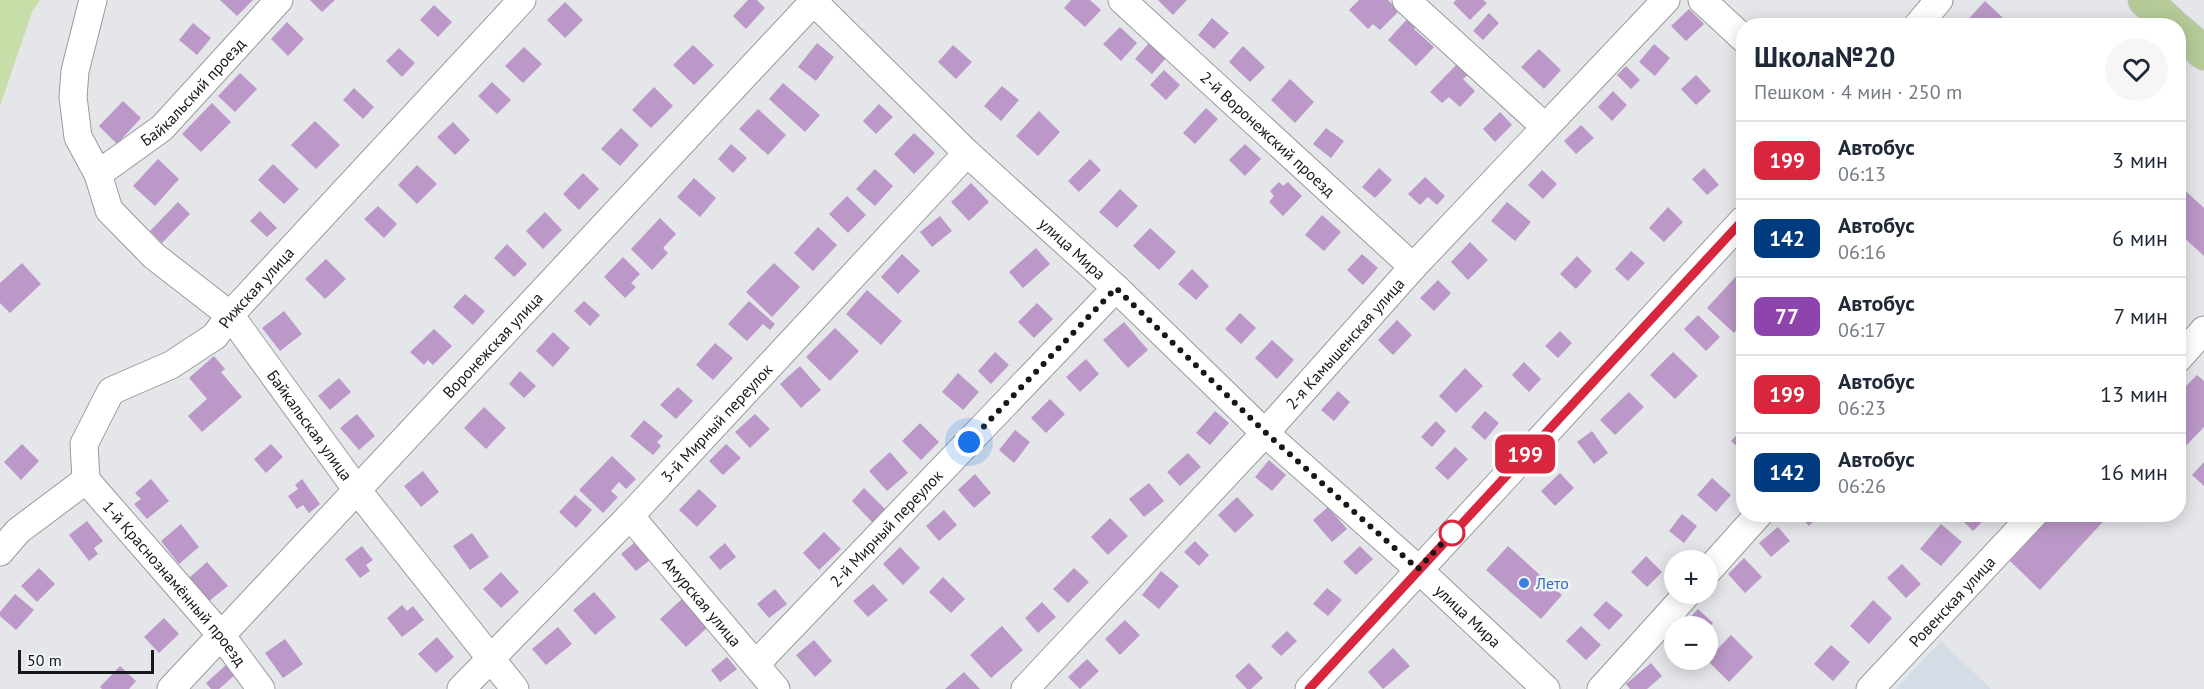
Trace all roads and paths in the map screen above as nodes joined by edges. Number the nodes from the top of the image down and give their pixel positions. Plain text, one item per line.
1 (93, 0) edge
2 (279, 0) edge
3 (522, 0) edge
4 (813, 0) edge
5 (1122, 0) edge
6 (1406, 0) edge
7 (1666, 0) edge
8 (1702, 0) edge
9 (1940, 0) edge
10 (2145, 0) edge
11 (1924, 18) edge
12 (2164, 18) edge
13 (1736, 32) edge
14 (2186, 37) edge
15 (2204, 54) edge
16 (1544, 126) junction
17 (966, 153) junction
18 (98, 174) junction
19 (1736, 228) edge
20 (1413, 267) junction
21 (1116, 288) junction
22 (230, 315) junction
23 (2204, 330) edge
24 (2186, 350) edge
25 (1265, 432) junction
26 (86, 480) junction
27 (357, 490) junction
28 (630, 516) junction
29 (1752, 522) edge
30 (2027, 522) edge
31 (0, 552) edge
32 (1718, 560) edge
33 (1418, 569) junction
34 (1678, 604) edge
35 (221, 634) junction
36 (490, 659) junction
37 (756, 664) junction
38 (171, 689) edge
39 (261, 689) edge
40 (461, 689) edge
41 (515, 689) edge
42 (776, 689) edge
43 (1025, 689) edge
44 (1309, 689) edge
45 (1546, 689) edge
46 (1601, 689) edge
47 (1870, 689) edge

1 - 18 street, Байкальская улица
2 - 18 street, Байкальский проезд
3 - 22 street, Рижская улица
4 - 17 street, улица Мира
4 - 27 street, Воронежская улица
5 - 20 street, 2-й Воронежский проезд
6 - 16 street
7 - 16 street, 2-я Камышенская улица
8 - 13 street
9 - 11 street
10 - 12 main road
14 - 15 main road
16 - 20 street, 2-я Камышенская улица
17 - 21 street, улица Мира
17 - 28 street, 3-й Мирный переулок
18 - 22 street, Байкальская улица
19 - 33 street
20 - 25 street, 2-я Камышенская улица
21 - 25 street, улица Мира
21 - 37 street, 2-й Мирный переулок
22 - 26 street, Рижская улица
22 - 27 street, Байкальская улица
23 - 24 street
25 - 33 street, улица Мира
25 - 43 street, 2-я Камышенская улица
26 - 31 street
26 - 35 street, 1-й Краснознамённый проезд
27 - 35 street, Воронежская улица
27 - 36 street, Байкальская улица
28 - 36 street, 3-й Мирный переулок
28 - 37 street, Амурская улица
29 - 32 street
30 - 47 street, Ровенская улица
33 - 44 street
33 - 45 street, улица Мира
34 - 46 street
35 - 38 street, Воронежская улица
35 - 39 street, 1-й Краснознамённый проезд
36 - 40 street, 3-й Мирный переулок
36 - 41 street, Байкальская улица
37 - 42 street, Амурская улица

